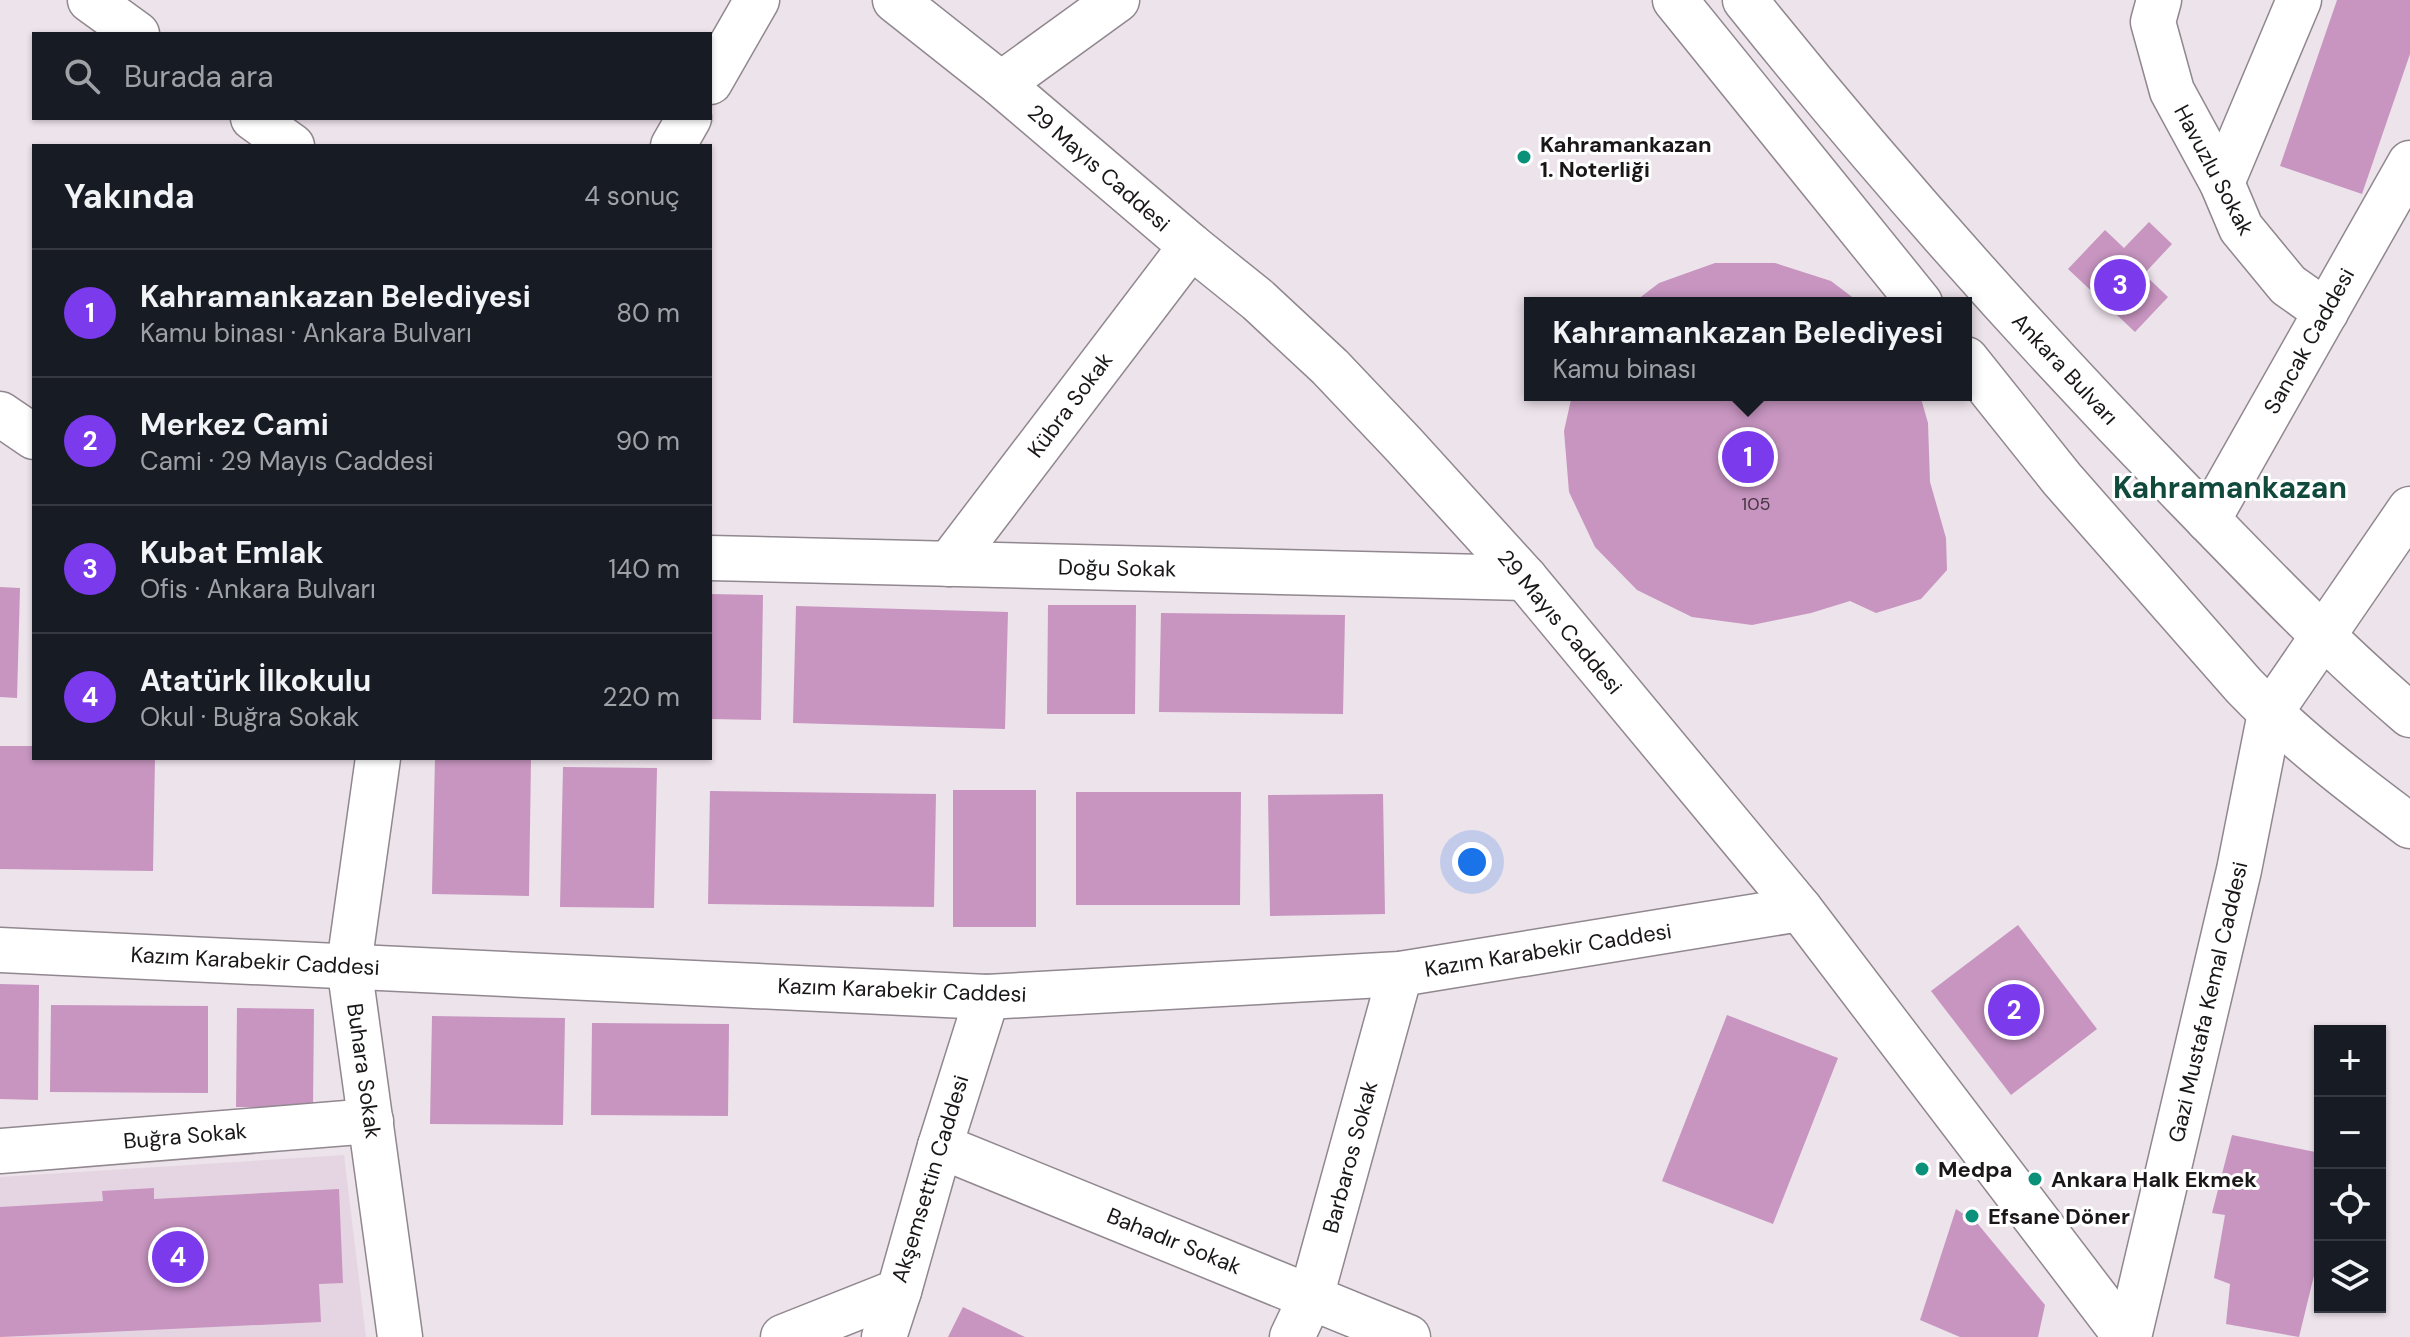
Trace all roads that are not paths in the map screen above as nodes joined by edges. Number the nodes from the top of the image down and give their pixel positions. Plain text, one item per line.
1 (90, 0) edge
2 (757, 0) edge
3 (895, 0) edge
4 (1117, 0) edge
5 (1675, 0) edge
6 (1745, 0) edge
7 (2159, 0) edge
8 (2299, 0) edge
9 (134, 32) edge
10 (712, 79) edge
11 (1001, 84) junction
12 (256, 120) edge
13 (688, 120) edge
14 (289, 144) edge
15 (674, 144) edge
16 (2410, 163) edge
17 (2222, 183) junction
18 (1191, 246) junction
19 (1915, 297) edge
20 (2326, 312) junction
21 (1972, 366) edge
22 (0, 414) edge
23 (32, 436) edge
24 (2410, 509) edge
25 (2208, 520) junction
26 (712, 558) edge
27 (949, 564) junction
28 (1525, 578) junction
29 (2323, 635) junction
30 (2270, 713) junction
31 (2410, 715) edge
32 (378, 760) edge
33 (2410, 826) edge
34 (1800, 909) junction
35 (0, 950) edge
36 (349, 965) junction
37 (1400, 974) junction
38 (987, 997) junction
39 (371, 1121) junction
40 (940, 1146) junction
41 (0, 1151) edge
42 (899, 1291) junction
43 (1311, 1297) junction
44 (400, 1337) edge
45 (783, 1337) edge
46 (884, 1337) edge
47 (1292, 1337) edge
48 (1408, 1337) edge
49 (2128, 1337) edge

1 - 9 street
2 - 10 street
3 - 11 street, 29 Mayıs Caddesi
4 - 11 street
5 - 19 street
6 - 25 street, Ankara Bulvarı
7 - 17 street, Havuzlu Sokak
8 - 17 street
11 - 18 street, 29 Mayıs Caddesi
12 - 14 street
13 - 15 street
16 - 20 street, Sancak Caddesi
17 - 20 street, Havuzlu Sokak
18 - 27 street, Kübra Sokak
18 - 28 street, 29 Mayıs Caddesi
20 - 25 street, Sancak Caddesi
21 - 30 street
22 - 23 street
24 - 29 street
25 - 29 street, Ankara Bulvarı
26 - 27 street, Doğu Sokak
27 - 28 street, Doğu Sokak
28 - 34 street, 29 Mayıs Caddesi
29 - 30 street
29 - 31 street, Ankara Bulvarı
30 - 33 street
30 - 49 street, Gazi Mustafa Kemal Caddesi
32 - 36 street, Buhara Sokak
34 - 37 street, Kazım Karabekir Caddesi
34 - 49 street, 29 Mayıs Caddesi
35 - 36 street, Kazım Karabekir Caddesi
36 - 38 street, Kazım Karabekir Caddesi
36 - 39 street, Buhara Sokak
37 - 38 street, Kazım Karabekir Caddesi
37 - 43 street, Barbaros Sokak
38 - 40 street, Akşemsettin Caddesi
39 - 41 street, Buğra Sokak
39 - 44 street, Buhara Sokak
40 - 42 street, Akşemsettin Caddesi
40 - 43 street, Bahadır Sokak
42 - 45 street, Akşemsettin Caddesi
42 - 46 street
43 - 47 street, Barbaros Sokak
43 - 48 street, Bahadır Sokak

